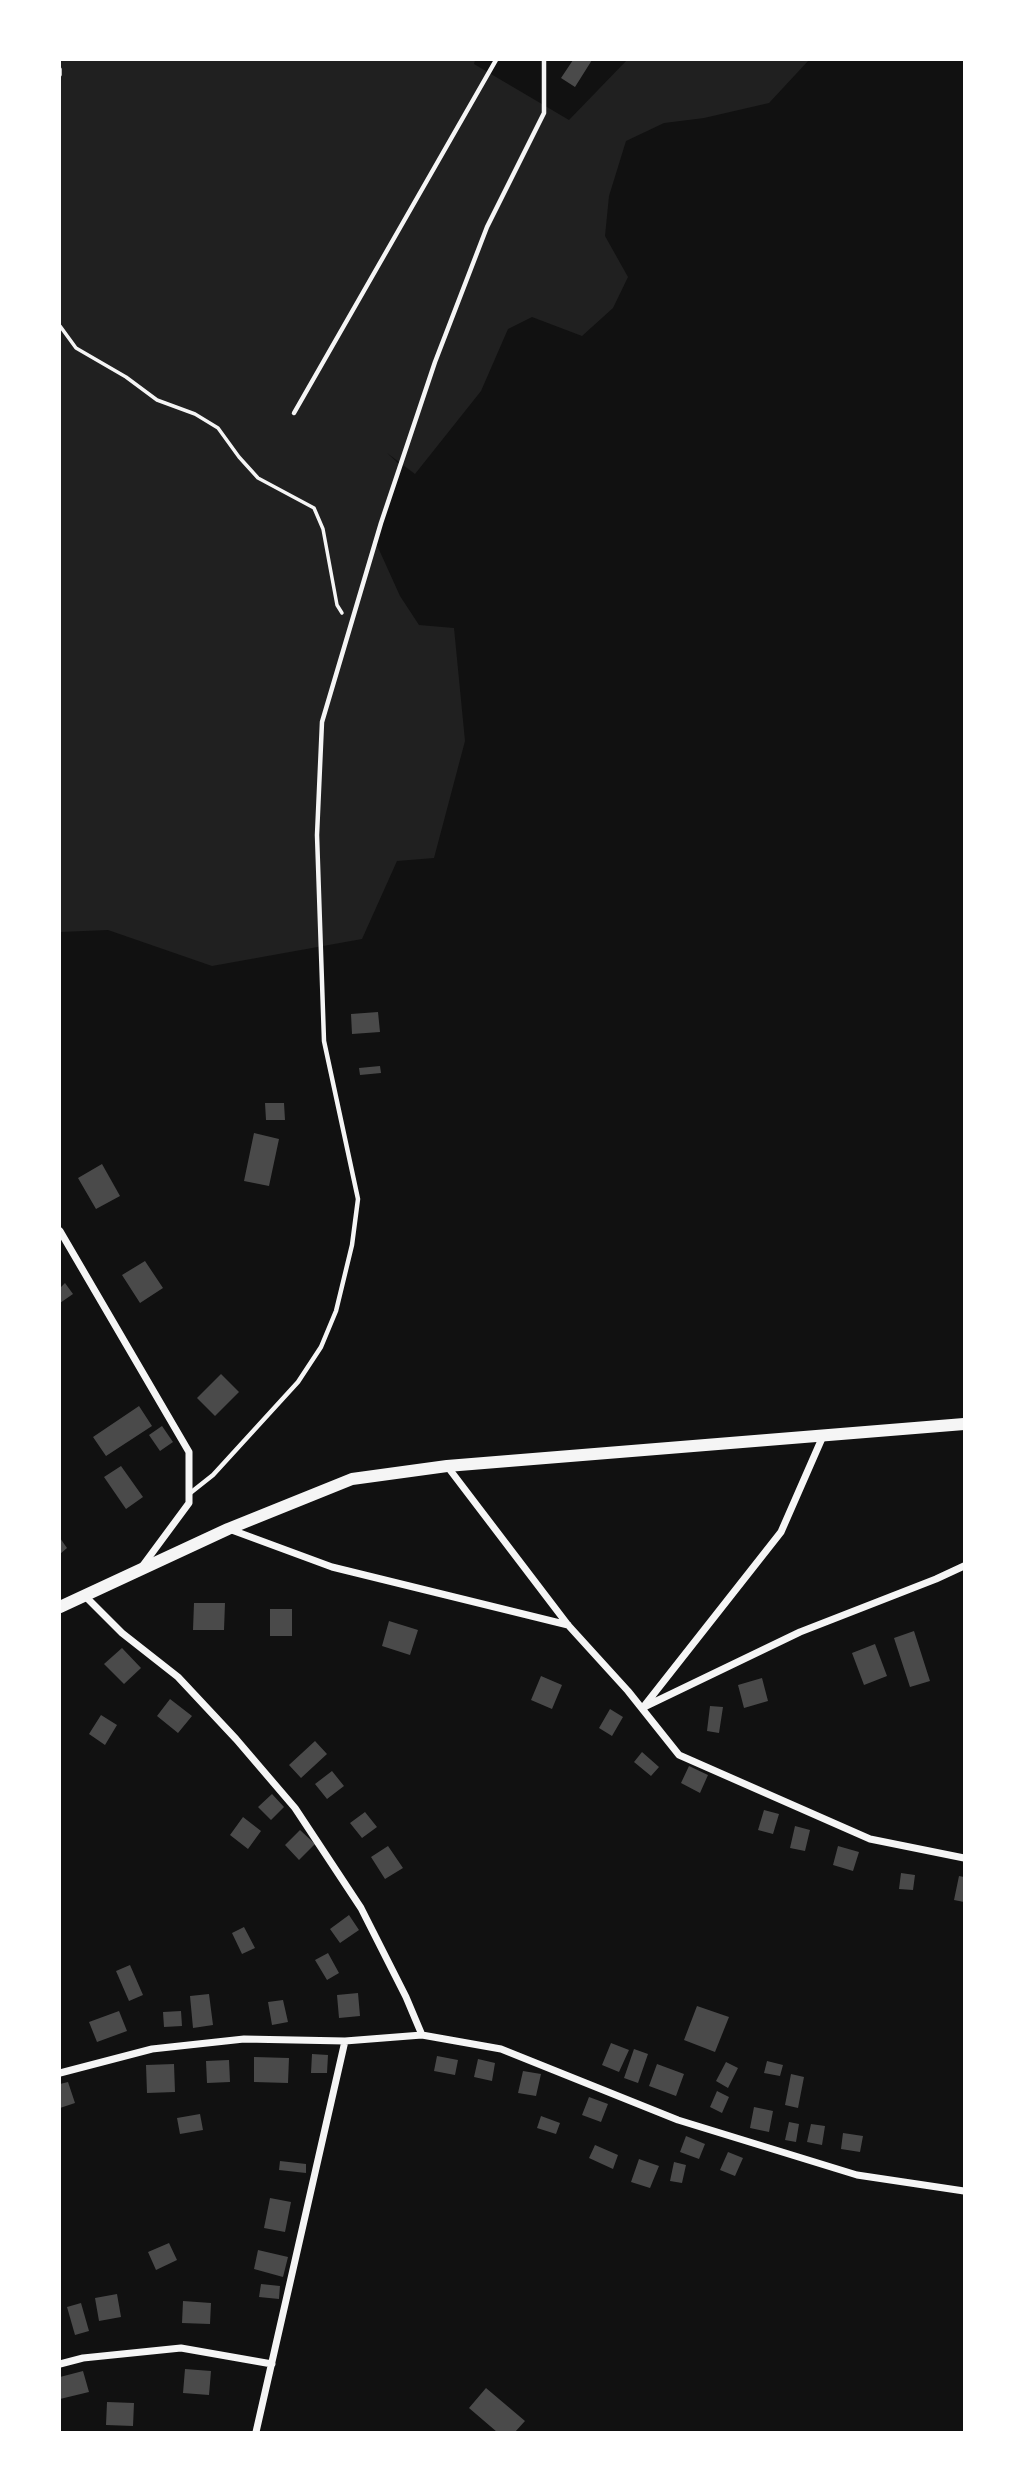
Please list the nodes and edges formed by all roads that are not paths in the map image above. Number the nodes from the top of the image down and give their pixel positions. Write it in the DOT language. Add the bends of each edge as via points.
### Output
graph roads {
  1 [pos="496,60"];
  2 [pos="544,60"];
  3 [pos="294,413"];
  4 [pos="60,1231"];
  5 [pos="964,1424"];
  6 [pos="823,1436"];
  7 [pos="447,1466"];
  8 [pos="189,1495"];
  9 [pos="228,1529"];
  10 [pos="964,1566"];
  11 [pos="141,1568"];
  12 [pos="84,1595"];
  13 [pos="60,1607"];
  14 [pos="568,1625"];
  15 [pos="642,1708"];
  16 [pos="964,1858"];
  17 [pos="422,2035"];
  18 [pos="345,2041"];
  19 [pos="60,2073"];
  20 [pos="964,2191"];
  21 [pos="60,2364"];
  22 [pos="272,2364"];
  23 [pos="256,2432"];
  1 -- 3 [label="lane"];
  2 -- 8 [label="lane" via="544,113 487,226 435,362 322,722 317,835 324,1041 358,1199 336,1311 298,1382"];
  4 -- 8 [label="street" via="189,1452"];
  5 -- 6 [label="main road"];
  6 -- 7 [label="main road"];
  6 -- 15 [label="street" via="781,1532"];
  7 -- 9 [label="main road" via="352,1479"];
  7 -- 14 [label="street"];
  8 -- 11 [label="street" via="184,1513"];
  9 -- 11 [label="main road"];
  9 -- 14 [label="street" via="332,1567"];
  10 -- 15 [label="street" via="800,1632"];
  11 -- 12 [label="main road"];
  12 -- 13 [label="main road"];
  12 -- 17 [label="street" via="122,1633 178,1676 295,1808 361,1908"];
  14 -- 15 [label="street"];
  15 -- 16 [label="street" via="679,1755 870,1839"];
  17 -- 18 [label="street"];
  17 -- 20 [label="street" via="501,2049 678,2120 857,2175"];
  18 -- 19 [label="street" via="218,2041 152,2049"];
  18 -- 22 [label="street"];
  21 -- 22 [label="street" via="181,2348"];
  22 -- 23 [label="street"];
}
